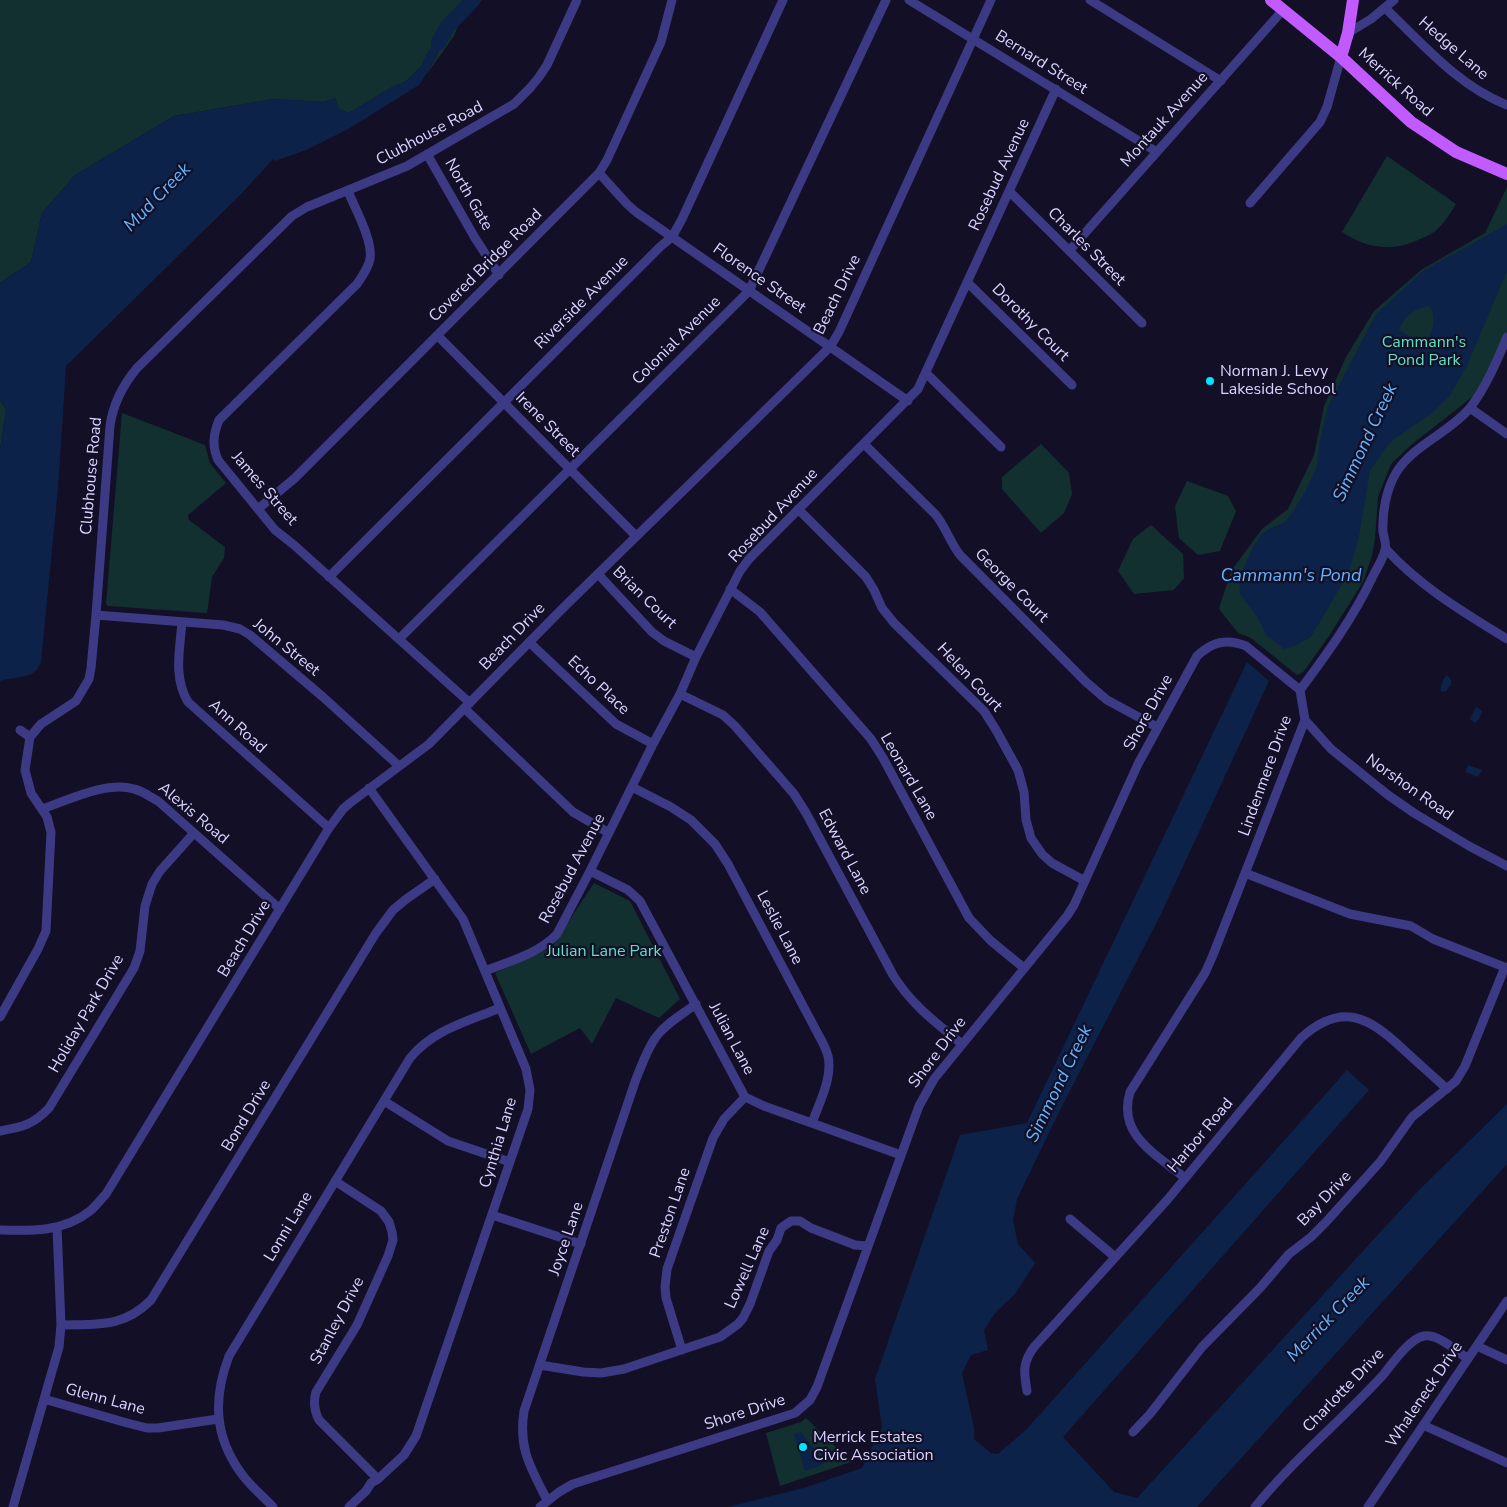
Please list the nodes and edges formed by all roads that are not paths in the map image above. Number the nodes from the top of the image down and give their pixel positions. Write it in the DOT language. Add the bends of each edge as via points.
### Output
graph roads {
  1 [pos="577,0"];
  2 [pos="672,0"];
  3 [pos="783,0"];
  4 [pos="886,0"];
  5 [pos="910,0"];
  6 [pos="991,0"];
  7 [pos="1090,0"];
  8 [pos="1271,0"];
  9 [pos="1352,0"];
  10 [pos="1394,0"];
  11 [pos="1385,8"];
  12 [pos="1283,10"];
  13 [pos="1348,33"];
  14 [pos="974,38"];
  15 [pos="1341,57"];
  16 [pos="1221,81"];
  17 [pos="1056,89"];
  18 [pos="1507,106"];
  19 [pos="1157,152"];
  20 [pos="427,154"];
  21 [pos="599,173"];
  22 [pos="1507,174"];
  23 [pos="348,191"];
  24 [pos="1009,192"];
  25 [pos="1250,203"];
  26 [pos="672,237"];
  27 [pos="1069,251"];
  28 [pos="498,275"];
  29 [pos="967,282"];
  30 [pos="749,291"];
  31 [pos="1142,323"];
  32 [pos="438,336"];
  33 [pos="1507,337"];
  34 [pos="830,347"];
  35 [pos="926,373"];
  36 [pos="1072,386"];
  37 [pos="908,401"];
  38 [pos="504,402"];
  39 [pos="1470,408"];
  40 [pos="1507,434"];
  41 [pos="864,444"];
  42 [pos="1001,447"];
  43 [pos="570,469"];
  44 [pos="258,509"];
  45 [pos="798,509"];
  46 [pos="636,536"];
  47 [pos="1386,549"];
  48 [pos="598,574"];
  49 [pos="329,576"];
  50 [pos="730,589"];
  51 [pos="96,615"];
  52 [pos="182,622"];
  53 [pos="398,639"];
  54 [pos="1507,639"];
  55 [pos="530,642"];
  56 [pos="696,657"];
  57 [pos="1300,690"];
  58 [pos="680,694"];
  59 [pos="467,706"];
  60 [pos="1305,720"];
  61 [pos="1157,728"];
  62 [pos="20,730"];
  63 [pos="30,737"];
  64 [pos="652,744"];
  65 [pos="399,766"];
  66 [pos="632,787"];
  67 [pos="369,788"];
  68 [pos="42,809"];
  69 [pos="329,828"];
  70 [pos="194,833"];
  71 [pos="609,833"];
  72 [pos="1507,866"];
  73 [pos="590,871"];
  74 [pos="1245,873"];
  75 [pos="435,878"];
  76 [pos="1085,880"];
  77 [pos="280,910"];
  78 [pos="1024,968"];
  79 [pos="1506,968"];
  80 [pos="485,971"];
  81 [pos="696,1004"];
  82 [pos="500,1008"];
  83 [pos="0,1017"];
  84 [pos="962,1044"];
  85 [pos="1447,1089"];
  86 [pos="745,1097"];
  87 [pos="384,1101"];
  88 [pos="812,1123"];
  89 [pos="0,1131"];
  90 [pos="901,1155"];
  91 [pos="510,1162"];
  92 [pos="1185,1178"];
  93 [pos="335,1181"];
  94 [pos="492,1214"];
  95 [pos="1070,1219"];
  96 [pos="57,1227"];
  97 [pos="0,1230"];
  98 [pos="581,1244"];
  99 [pos="868,1246"];
  100 [pos="1115,1257"];
  101 [pos="1507,1301"];
  102 [pos="61,1325"];
  103 [pos="1477,1346"];
  104 [pos="682,1350"];
  105 [pos="1468,1359"];
  106 [pos="1507,1360"];
  107 [pos="540,1365"];
  108 [pos="1027,1391"];
  109 [pos="44,1399"];
  110 [pos="218,1419"];
  111 [pos="1423,1425"];
  112 [pos="1133,1432"];
  113 [pos="1507,1464"];
  114 [pos="378,1479"];
  115 [pos="547,1500"];
  116 [pos="1372,1506"];
  117 [pos="13,1507"];
  118 [pos="273,1507"];
  119 [pos="348,1507"];
  120 [pos="540,1507"];
  121 [pos="1255,1507"];
  1 -- 20 [label="street, Clubhouse Road" via="547,64 530,88 494,117"];
  2 -- 21 [label="street, Covered Bridge Road" via="661,42"];
  3 -- 26 [label="street, Riverside Avenue"];
  4 -- 30 [label="street, Colonial Avenue"];
  5 -- 14 [label="street, Bernard Street"];
  6 -- 14 [label="street, Beach Drive"];
  7 -- 16 [label="street"];
  8 -- 12 [label="main road, Merrick Road"];
  9 -- 13 [label="main road"];
  10 -- 11 [label="street"];
  11 -- 13 [label="street"];
  11 -- 18 [label="street, Hedge Lane" via="1457,76 1475,90"];
  12 -- 15 [label="main road, Merrick Road"];
  12 -- 16 [label="street, Montauk Avenue"];
  13 -- 15 [label="main road"];
  14 -- 17 [label="street, Bernard Street"];
  14 -- 34 [label="street, Beach Drive"];
  15 -- 22 [label="main road, Merrick Road" via="1411,122 1437,141"];
  15 -- 25 [label="street" via="1320,122"];
  16 -- 19 [label="street, Montauk Avenue"];
  17 -- 19 [label="street, Bernard Street"];
  17 -- 24 [label="street, Rosebud Avenue"];
  19 -- 27 [label="street, Montauk Avenue"];
  20 -- 23 [label="street, Clubhouse Road"];
  20 -- 28 [label="street, North Gate"];
  21 -- 26 [label="street, Florence Street" via="626,204"];
  21 -- 28 [label="street, Covered Bridge Road"];
  23 -- 44 [label="street, James Street" via="369,244 370,259 366,271 357,284 219,420 214,432 213,445 218,460"];
  23 -- 51 [label="street, Clubhouse Road" via="307,207 286,220 137,368 120,390 110,426"];
  24 -- 27 [label="street, Charles Street"];
  24 -- 29 [label="street, Rosebud Avenue"];
  26 -- 30 [label="street, Florence Street"];
  26 -- 38 [label="street, Riverside Avenue"];
  27 -- 31 [label="street, Charles Street"];
  28 -- 32 [label="street, Covered Bridge Road"];
  29 -- 35 [label="street, Rosebud Avenue"];
  29 -- 36 [label="street, Dorothy Court"];
  30 -- 34 [label="street, Florence Street"];
  30 -- 43 [label="street, Colonial Avenue"];
  32 -- 38 [label="street, Irene Street"];
  32 -- 44 [label="street, Covered Bridge Road" via="295,478"];
  33 -- 39 [label="street" via="1492,372"];
  34 -- 37 [label="street, Florence Street"];
  34 -- 46 [label="street, Beach Drive"];
  35 -- 37 [label="street, Rosebud Avenue"];
  35 -- 42 [label="street"];
  37 -- 41 [label="street, Rosebud Avenue"];
  38 -- 43 [label="street, Irene Street"];
  38 -- 49 [label="street, Riverside Avenue"];
  39 -- 40 [label="street"];
  39 -- 47 [label="street" via="1411,456 1396,474 1384,510"];
  41 -- 45 [label="street, Rosebud Avenue"];
  41 -- 61 [label="street, George Court" via="936,515 960,555 1086,682 1106,700"];
  43 -- 46 [label="street, Irene Street"];
  43 -- 53 [label="street, Colonial Avenue"];
  44 -- 49 [label="street, James Street" via="278,533"];
  45 -- 50 [label="street, Rosebud Avenue" via="749,559"];
  45 -- 76 [label="street, Helen Court" via="866,577 894,623 984,711 1018,770 1031,838 1052,863"];
  46 -- 48 [label="street, Beach Drive"];
  47 -- 54 [label="street" via="1458,609"];
  47 -- 57 [label="street" via="1349,620"];
  48 -- 55 [label="street, Beach Drive"];
  48 -- 56 [label="street, Brian Court" via="652,632"];
  49 -- 53 [label="street, James Street"];
  50 -- 56 [label="street, Rosebud Avenue"];
  50 -- 78 [label="street, Leonard Lane" via="760,612 871,739 969,918"];
  51 -- 52 [label="street, John Street"];
  51 -- 63 [label="street, Clubhouse Road" via="91,668 83,690 76,700 41,724"];
  52 -- 65 [label="street, John Street" via="223,625 250,635"];
  52 -- 69 [label="street, Ann Road" via="178,676 188,702"];
  53 -- 59 [label="street, James Street"];
  55 -- 59 [label="street, Beach Drive"];
  55 -- 64 [label="street, Echo Place" via="616,724"];
  56 -- 58 [label="street, Rosebud Avenue"];
  57 -- 60 [label="street, Lindenmere Drive"];
  57 -- 61 [label="street, Shore Drive" via="1246,646 1228,641 1214,644 1197,656"];
  58 -- 64 [label="street, Rosebud Avenue"];
  58 -- 84 [label="street, Edward Lane" via="723,715 794,794 892,975 917,1007"];
  59 -- 65 [label="street, Beach Drive" via="429,744"];
  59 -- 71 [label="street, James Street" via="573,812"];
  60 -- 72 [label="street, Norshon Road" via="1331,749 1414,814"];
  60 -- 74 [label="street, Lindenmere Drive"];
  61 -- 76 [label="street, Shore Drive"];
  62 -- 63 [label="street"];
  63 -- 68 [label="street" via="25,770 31,793"];
  64 -- 66 [label="street, Rosebud Avenue"];
  65 -- 67 [label="street, Beach Drive"];
  66 -- 71 [label="street, Rosebud Avenue"];
  66 -- 88 [label="street, Leslie Lane" via="691,820 715,844 728,864 828,1055 827,1080"];
  67 -- 69 [label="street, Beach Drive" via="343,809"];
  67 -- 75 [label="street, Cynthia Lane"];
  68 -- 70 [label="street, Alexis Road" via="106,788 133,788 158,801"];
  68 -- 83 [label="street" via="52,840 46,931"];
  69 -- 77 [label="street, Beach Drive"];
  70 -- 77 [label="street, Alexis Road"];
  70 -- 89 [label="street, Holiday Park Drive" via="152,884 134,968 49,1108 29,1125"];
  71 -- 73 [label="street, Rosebud Avenue"];
  73 -- 80 [label="street, Rosebud Avenue" via="551,941"];
  73 -- 81 [label="street, Julian Lane" via="628,890 640,901"];
  74 -- 79 [label="street" via="1350,914 1411,926 1433,939"];
  74 -- 92 [label="street, Lindenmere Drive" via="1205,973 1135,1082 1127,1101 1127,1119 1135,1136"];
  75 -- 80 [label="street, Cynthia Lane" via="463,919"];
  75 -- 102 [label="street, Bond Drive" via="393,910 376,933 151,1300 140,1311 120,1321"];
  76 -- 78 [label="street, Shore Drive" via="1067,916"];
  77 -- 96 [label="street, Beach Drive" via="106,1194 90,1211"];
  78 -- 84 [label="street, Shore Drive"];
  79 -- 85 [label="street, Bay Drive" via="1465,1066"];
  80 -- 82 [label="street, Cynthia Lane"];
  81 -- 86 [label="street, Julian Lane"];
  81 -- 98 [label="street, Joyce Lane" via="663,1029 647,1052"];
  82 -- 87 [label="street, Lonni Lane" via="427,1040 410,1058"];
  82 -- 91 [label="street, Cynthia Lane" via="526,1069 530,1090 528,1110"];
  84 -- 90 [label="street, Shore Drive" via="925,1093"];
  85 -- 92 [label="street, Harbor Road" via="1372,1023 1352,1018 1325,1021 1301,1038"];
  85 -- 112 [label="street, Bay Drive" via="1412,1117 1380,1162 1202,1348"];
  86 -- 88 [label="street, Julian Lane"];
  86 -- 104 [label="street, Preston Lane" via="724,1119 712,1138 668,1269 664,1287"];
  87 -- 91 [label="street" via="448,1141"];
  87 -- 93 [label="street, Lonni Lane"];
  88 -- 90 [label="street, Julian Lane"];
  90 -- 99 [label="street, Shore Drive"];
  91 -- 94 [label="street, Cynthia Lane"];
  92 -- 100 [label="street, Harbor Road"];
  93 -- 110 [label="street, Lonni Lane" via="228,1356 218,1392"];
  93 -- 114 [label="street, Stanley Drive" via="382,1211 389,1222 393,1240 357,1325 316,1392 314,1407 319,1420"];
  94 -- 98 [label="street"];
  94 -- 114 [label="street, Cynthia Lane" via="416,1436 404,1455"];
  95 -- 100 [label="street"];
  96 -- 97 [label="street, Beach Drive"];
  96 -- 102 [label="street"];
  98 -- 107 [label="street, Joyce Lane"];
  99 -- 104 [label="street, Lowell Lane" via="855,1245 800,1221 791,1221 781,1228 769,1251 750,1304 738,1324 720,1337"];
  99 -- 115 [label="street, Shore Drive" via="817,1387 802,1408 795,1413 590,1477"];
  100 -- 108 [label="street, Harbor Road" via="1027,1356 1024,1368"];
  101 -- 103 [label="street, Whaleneck Drive"];
  102 -- 109 [label="street"];
  103 -- 105 [label="street, Whaleneck Drive"];
  103 -- 106 [label="street"];
  104 -- 107 [label="street, Lowell Lane" via="624,1369 601,1372"];
  105 -- 111 [label="street, Whaleneck Drive"];
  105 -- 121 [label="street, Charlotte Drive" via="1436,1338 1417,1338"];
  107 -- 115 [label="street, Joyce Lane" via="524,1411 522,1435 527,1459"];
  109 -- 110 [label="street, Glenn Lane" via="147,1428"];
  109 -- 117 [label="street"];
  110 -- 118 [label="street, Lonni Lane" via="227,1449 242,1475"];
  111 -- 113 [label="street"];
  111 -- 116 [label="street, Whaleneck Drive"];
  114 -- 119 [label="street, Cynthia Lane"];
  115 -- 120 [label="street, Shore Drive"];
}
